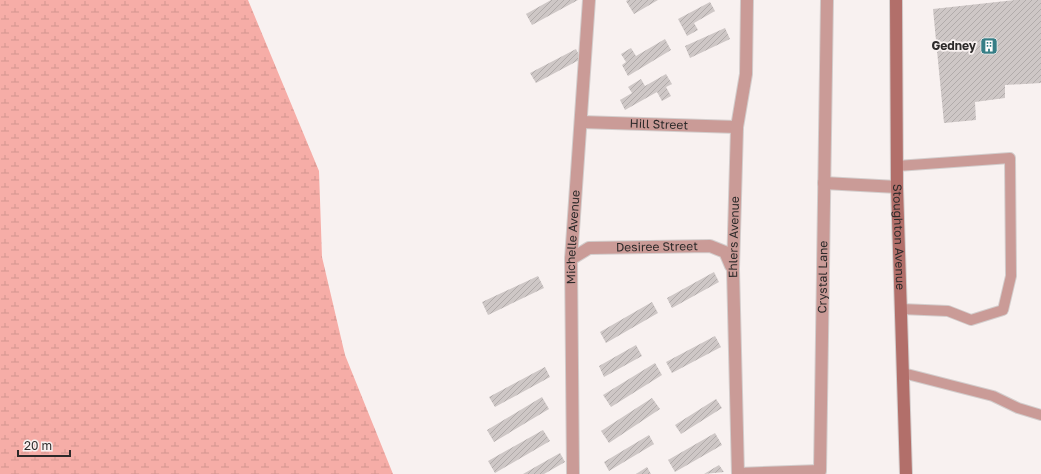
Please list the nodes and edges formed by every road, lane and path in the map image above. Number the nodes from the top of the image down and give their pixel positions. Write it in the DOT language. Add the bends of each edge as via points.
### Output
graph roads {
  1 [pos="589,0"];
  2 [pos="747,0"];
  3 [pos="827,0"];
  4 [pos="896,0"];
  5 [pos="581,122"];
  6 [pos="737,127"];
  7 [pos="897,166"];
  8 [pos="824,183"];
  9 [pos="897,187"];
  10 [pos="571,259"];
  11 [pos="732,269"];
  12 [pos="901,309"];
  13 [pos="903,373"];
  14 [pos="1041,415"];
  15 [pos="573,474"];
  16 [pos="738,474"];
  17 [pos="906,474"];
  1 -- 5 [label="street, Michelle Avenue"];
  2 -- 6 [label="street, Ehlers Avenue" via="746,74"];
  3 -- 8 [label="street, Crystal Lane"];
  4 -- 7 [label="street, Stoughton Avenue"];
  5 -- 6 [label="street, Hill Street"];
  5 -- 10 [label="street, Michelle Avenue"];
  6 -- 11 [label="street, Ehlers Avenue"];
  7 -- 9 [label="street, Stoughton Avenue"];
  7 -- 12 [label="lane" via="1010,158 1011,276 1003,310 971,320 948,311"];
  8 -- 9 [label="street"];
  8 -- 16 [label="street, Crystal Lane" via="820,471"];
  9 -- 12 [label="street, Stoughton Avenue"];
  10 -- 11 [label="street, Desiree Street" via="590,248 710,246 725,252"];
  10 -- 15 [label="street, Michelle Avenue"];
  11 -- 16 [label="street, Ehlers Avenue"];
  12 -- 13 [label="street, Stoughton Avenue"];
  13 -- 14 [label="lane" via="993,396"];
  13 -- 17 [label="street, Stoughton Avenue"];
}
